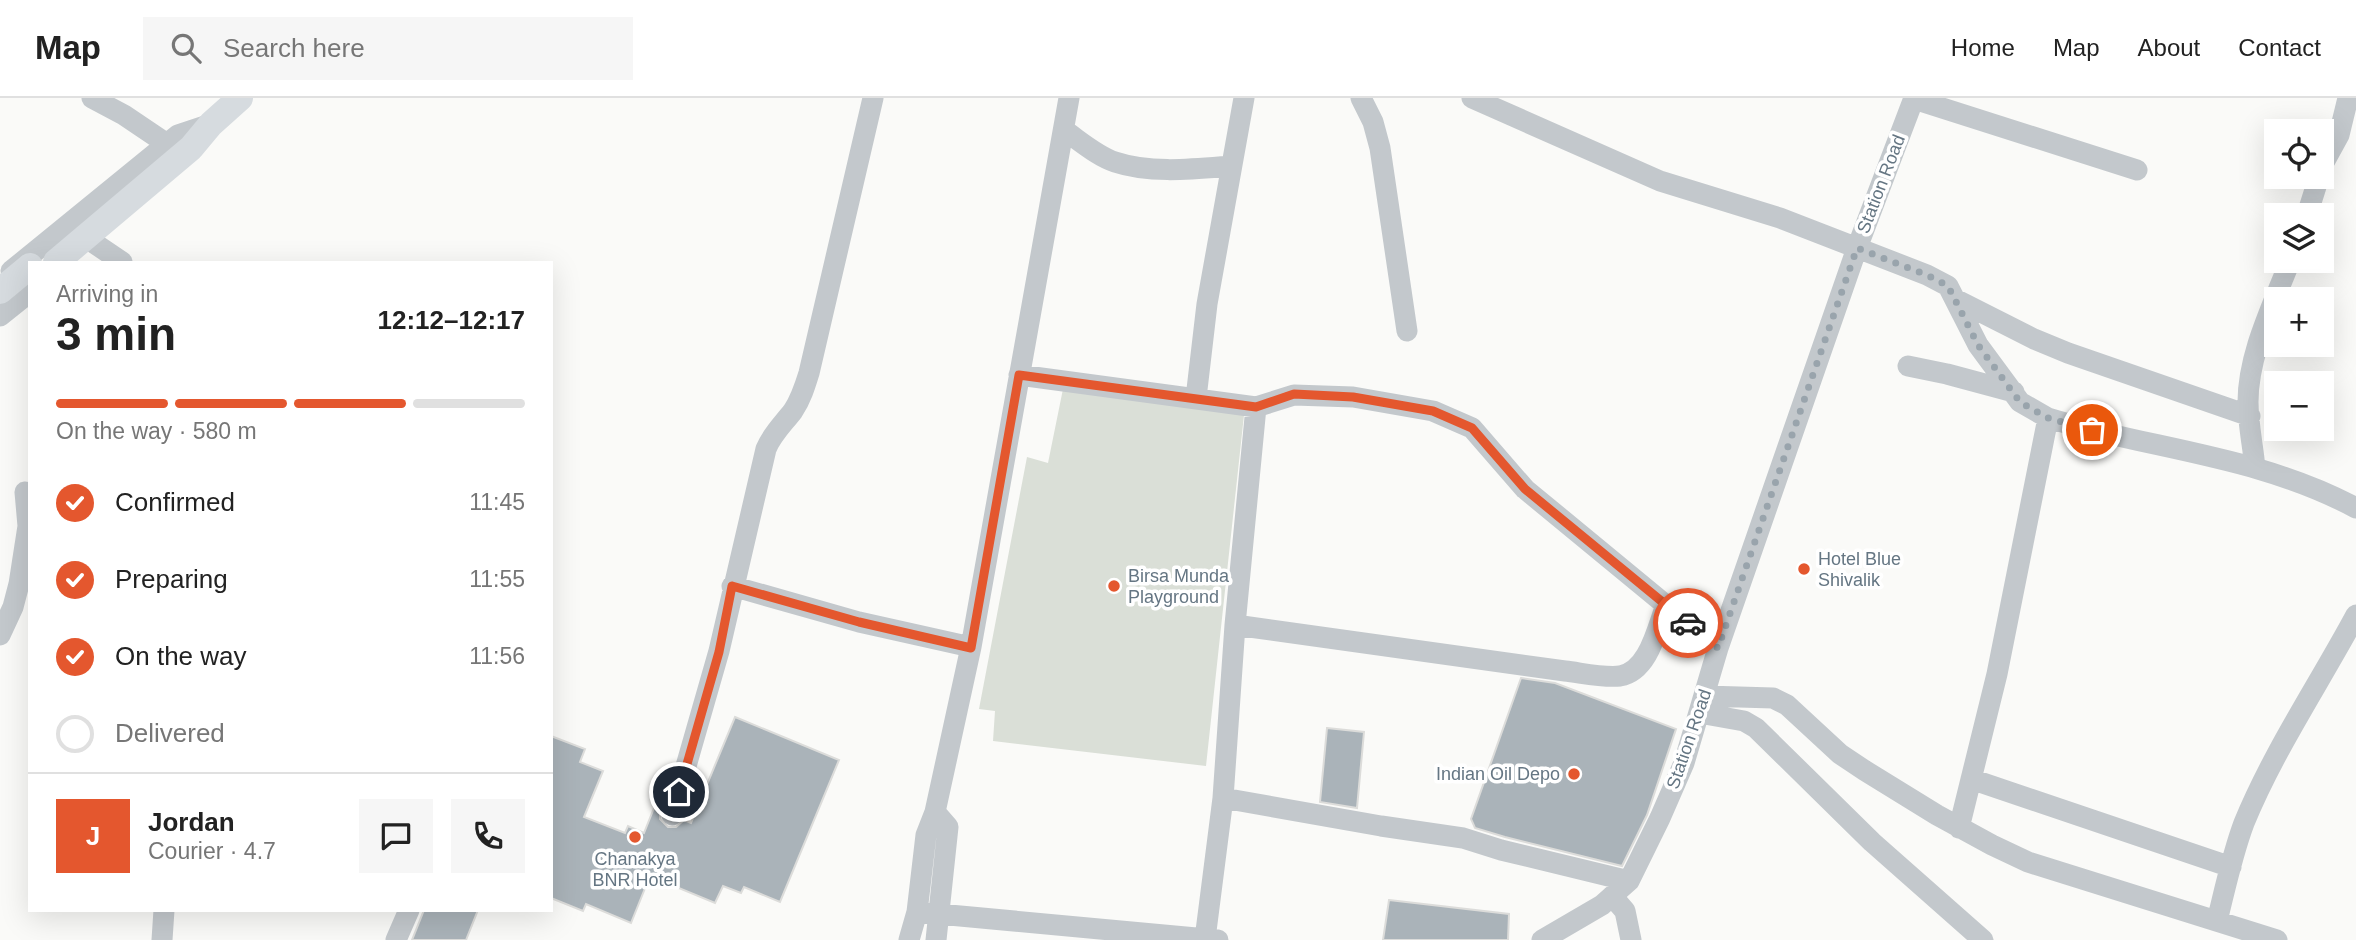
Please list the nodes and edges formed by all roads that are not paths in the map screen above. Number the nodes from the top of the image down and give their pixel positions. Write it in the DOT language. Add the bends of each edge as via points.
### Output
graph roads {
  1 [pos="92,98"];
  2 [pos="240,98"];
  3 [pos="873,98"];
  4 [pos="1069,98"];
  5 [pos="1244,98"];
  6 [pos="1362,98"];
  7 [pos="1472,98"];
  8 [pos="1914,98"];
  9 [pos="2348,98"];
  10 [pos="211,124"];
  11 [pos="1064,130"];
  12 [pos="167,144"];
  13 [pos="2334,144"];
  14 [pos="1231,166"];
  15 [pos="2137,170"];
  16 [pos="91,241"];
  17 [pos="1857,248"];
  18 [pos="35,261"];
  19 [pos="57,261"];
  20 [pos="66,261"];
  21 [pos="121,261"];
  22 [pos="28,268"];
  23 [pos="2286,273"];
  24 [pos="0,280"];
  25 [pos="28,286"];
  26 [pos="0,291"];
  27 [pos="28,294"];
  28 [pos="1957,300"];
  29 [pos="0,309"];
  30 [pos="0,316"];
  31 [pos="1407,331"];
  32 [pos="1908,366"];
  33 [pos="1019,375"];
  34 [pos="2014,392"];
  35 [pos="1196,398"];
  36 [pos="1256,407"];
  37 [pos="2250,416"];
  38 [pos="2048,418"];
  39 [pos="2255,468"];
  40 [pos="25,492"];
  41 [pos="2356,508"];
  42 [pos="28,538"];
  43 [pos="732,586"];
  44 [pos="1666,605"];
  45 [pos="2356,615"];
  46 [pos="1234,625"];
  47 [pos="0,635"];
  48 [pos="971,648"];
  49 [pos="1718,648"];
  50 [pos="1702,704"];
  51 [pos="1971,779"];
  52 [pos="1223,798"];
  53 [pos="934,812"];
  54 [pos="672,815"];
  55 [pos="1959,828"];
  56 [pos="2231,867"];
  57 [pos="1629,881"];
  58 [pos="1612,896"];
  59 [pos="164,912"];
  60 [pos="409,912"];
  61 [pos="917,912"];
  62 [pos="940,915"];
  63 [pos="2217,921"];
  64 [pos="1211,939"];
  65 [pos="162,940"];
  66 [pos="396,940"];
  67 [pos="909,940"];
  68 [pos="936,940"];
  69 [pos="1542,940"];
  70 [pos="1631,940"];
  71 [pos="1983,940"];
  72 [pos="2277,940"];
  1 -- 12 [label="street"];
  2 -- 10 [label="main road"];
  3 -- 43 [label="street" via="809,373 801,397 766,449"];
  4 -- 11 [label="street"];
  5 -- 14 [label="street"];
  6 -- 31 [label="street" via="1380,148"];
  7 -- 17 [label="street" via="1660,181 1780,218"];
  8 -- 15 [label="street"];
  8 -- 17 [label="street, Station Road"];
  9 -- 13 [label="street"];
  10 -- 12 [label="street" via="178,135"];
  10 -- 16 [label="street" via="195,153"];
  10 -- 18 [label="main road" via="184,138"];
  10 -- 19 [label="main road" via="191,148"];
  11 -- 14 [label="street" via="1115,162 1144,168"];
  11 -- 33 [label="street"];
  12 -- 24 [label="street"];
  14 -- 35 [label="street"];
  16 -- 20 [label="street"];
  16 -- 21 [label="street"];
  17 -- 28 [label="street" via="1927,275 1948,286"];
  17 -- 49 [label="street, Station Road"];
  22 -- 26 [label="main road"];
  23 -- 37 [label="street" via="2257,349 2249,390"];
  25 -- 29 [label="main road"];
  27 -- 30 [label="street"];
  28 -- 34 [label="street" via="1978,345"];
  28 -- 37 [label="street" via="2077,357"];
  32 -- 34 [label="street"];
  33 -- 35 [label="street"];
  33 -- 48 [label="street"];
  34 -- 38 [label="street" via="2020,402"];
  35 -- 36 [label="street"];
  36 -- 44 [label="street" via="1312,394 1353,397 1433,411 1472,428 1525,489"];
  36 -- 46 [label="street"];
  37 -- 39 [label="street"];
  38 -- 39 [label="street"];
  38 -- 51 [label="street"];
  39 -- 41 [label="street"];
  40 -- 42 [label="street"];
  42 -- 47 [label="street" via="13,607"];
  43 -- 48 [label="street"];
  43 -- 54 [label="street" via="719,652"];
  44 -- 46 [label="street" via="1644,661 1620,676"];
  44 -- 49 [label="street"];
  45 -- 56 [label="street" via="2267,773"];
  46 -- 52 [label="street"];
  48 -- 53 [label="street"];
  49 -- 50 [label="street, Station Road"];
  50 -- 55 [label="street" via="1773,698 1787,705 1840,754"];
  50 -- 57 [label="street, Station Road" via="1684,762"];
  50 -- 71 [label="street" via="1756,728 1872,842"];
  51 -- 55 [label="street"];
  51 -- 56 [label="street"];
  52 -- 57 [label="street" via="1464,838"];
  52 -- 64 [label="street"];
  53 -- 61 [label="street" via="926,835"];
  53 -- 62 [label="street" via="948,827"];
  55 -- 63 [label="street" via="2028,862"];
  56 -- 63 [label="street"];
  57 -- 58 [label="street, Station Road"];
  58 -- 69 [label="street, Station Road"];
  58 -- 70 [label="street" via="1625,911"];
  59 -- 65 [label="street"];
  60 -- 66 [label="street"];
  61 -- 62 [label="street"];
  61 -- 67 [label="street"];
  62 -- 64 [label="street"];
  62 -- 68 [label="street"];
  63 -- 72 [label="street"];
}
